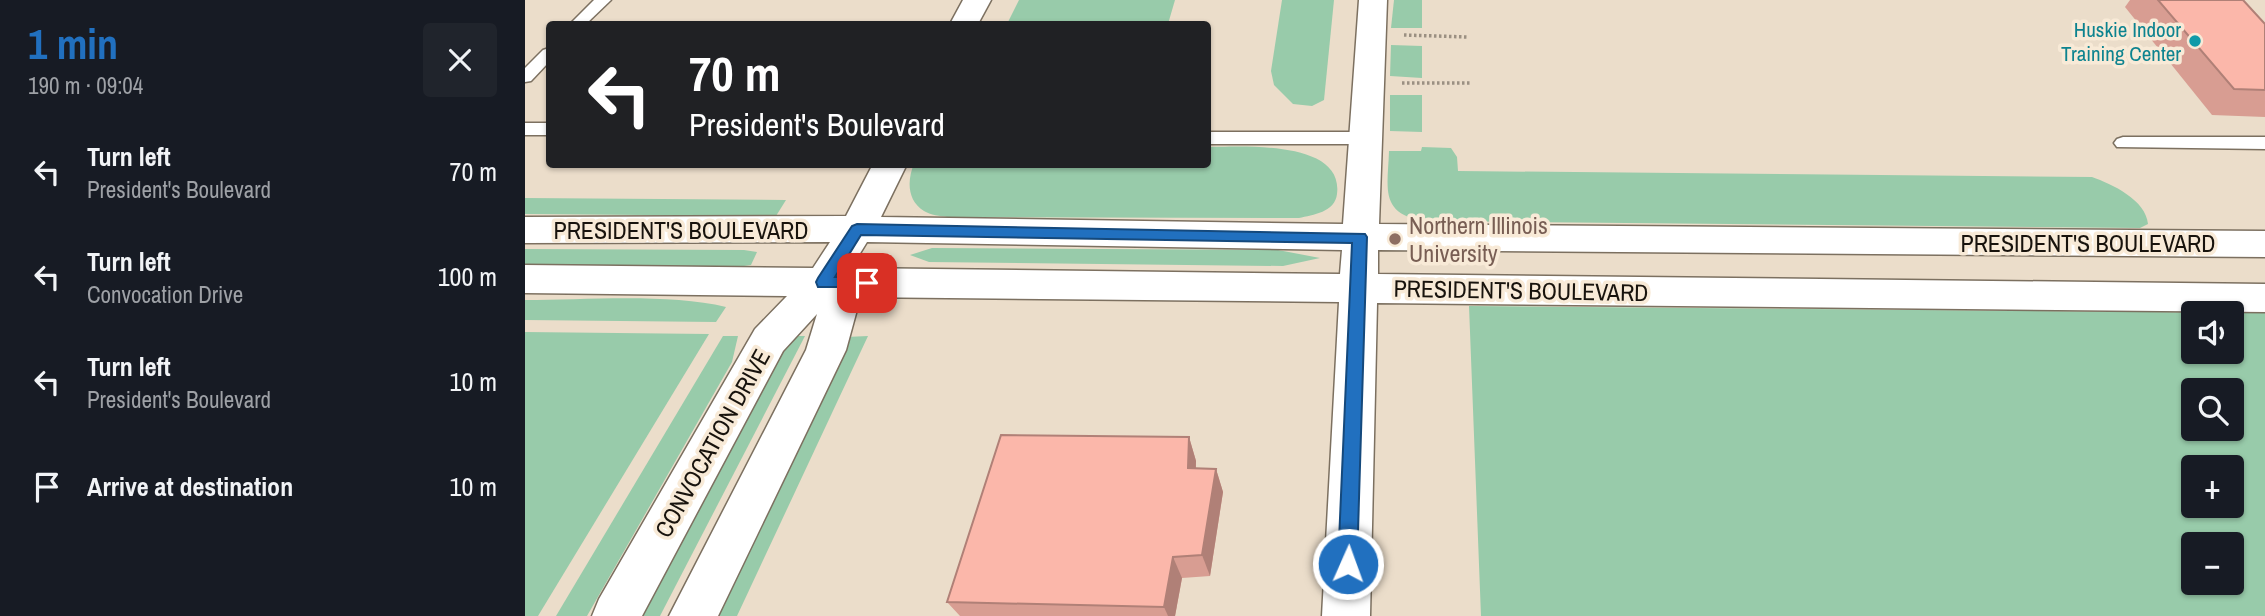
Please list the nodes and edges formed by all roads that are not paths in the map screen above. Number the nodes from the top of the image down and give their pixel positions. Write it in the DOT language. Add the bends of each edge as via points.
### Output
graph roads {
  1 [pos="603,0"];
  2 [pos="977,0"];
  3 [pos="1373,0"];
  4 [pos="581,21"];
  5 [pos="966,21"];
  6 [pos="546,56"];
  7 [pos="525,77"];
  8 [pos="525,129"];
  9 [pos="546,129"];
  10 [pos="1211,138"];
  11 [pos="1364,138"];
  12 [pos="2265,142"];
  13 [pos="2123,143"];
  14 [pos="888,168"];
  15 [pos="857,229"];
  16 [pos="525,230"];
  17 [pos="1360,237"];
  18 [pos="2265,244"];
  19 [pos="525,279"];
  20 [pos="824,282"];
  21 [pos="1358,289"];
  22 [pos="2265,298"];
  23 [pos="616,616"];
  24 [pos="693,616"];
  25 [pos="1346,616"];
  1 -- 4 [label="lane"];
  2 -- 5 [label="street"];
  3 -- 11 [label="street"];
  6 -- 7 [label="lane"];
  8 -- 9 [label="lane"];
  10 -- 11 [label="lane"];
  11 -- 17 [label="street"];
  12 -- 13 [label="lane"];
  14 -- 15 [label="street, CONVOCATION DRIVE"];
  15 -- 16 [label="street, PRESIDENT'S BOULEVARD"];
  15 -- 17 [label="street, PRESIDENT'S BOULEVARD"];
  15 -- 20 [label="street, CONVOCATION DRIVE"];
  17 -- 18 [label="street, PRESIDENT'S BOULEVARD"];
  17 -- 21 [label="street"];
  19 -- 20 [label="street, PRESIDENT'S BOULEVARD"];
  20 -- 21 [label="street, PRESIDENT'S BOULEVARD"];
  20 -- 23 [label="street, CONVOCATION DRIVE" via="769,340"];
  20 -- 24 [label="street" via="839,306 826,350"];
  21 -- 22 [label="street, PRESIDENT'S BOULEVARD"];
  21 -- 25 [label="street"];
}
